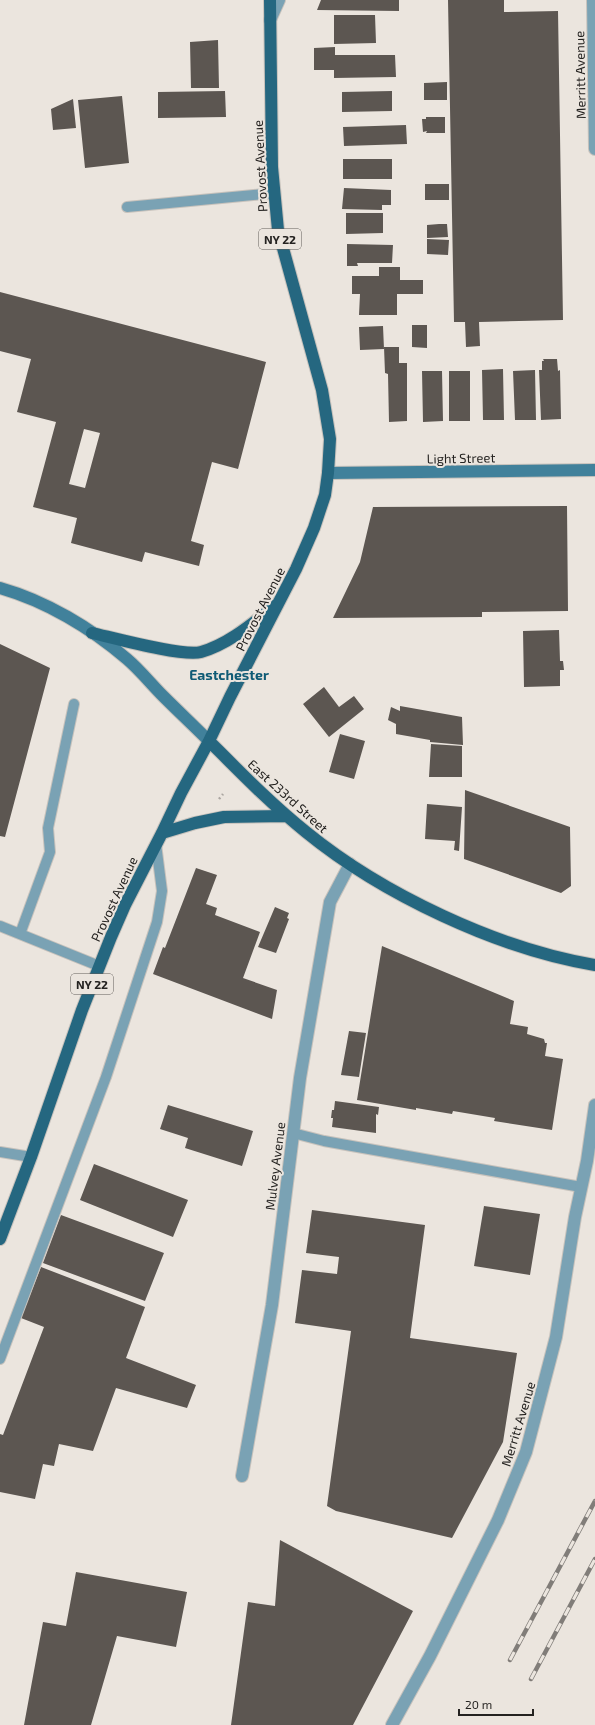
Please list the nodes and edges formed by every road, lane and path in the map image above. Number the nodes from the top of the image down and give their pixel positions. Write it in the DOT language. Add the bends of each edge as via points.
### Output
graph roads {
  1 [pos="270,0"];
  2 [pos="279,0"];
  3 [pos="593,0"];
  4 [pos="270,20"];
  5 [pos="595,149"];
  6 [pos="274,192"];
  7 [pos="127,207"];
  8 [pos="595,470"];
  9 [pos="328,473"];
  10 [pos="0,588"];
  11 [pos="279,604"];
  12 [pos="92,633"];
  13 [pos="74,704"];
  14 [pos="209,741"];
  15 [pos="287,816"];
  16 [pos="162,833"];
  17 [pos="156,844"];
  18 [pos="350,864"];
  19 [pos="0,926"];
  20 [pos="20,934"];
  21 [pos="595,965"];
  22 [pos="99,966"];
  23 [pos="595,1105"];
  24 [pos="293,1133"];
  25 [pos="0,1152"];
  26 [pos="31,1157"];
  27 [pos="581,1187"];
  28 [pos="0,1239"];
  29 [pos="0,1359"];
  30 [pos="242,1476"];
  31 [pos="392,1725"];
  1 -- 4 [label="main road, Provost Avenue / NY 22"];
  2 -- 4 [label="street"];
  3 -- 5 [label="street, Merritt Avenue"];
  4 -- 6 [label="main road, Provost Avenue / NY 22"];
  6 -- 7 [label="lane"];
  6 -- 9 [label="main road, Provost Avenue / NY 22" via="278,230 322,390 330,439"];
  8 -- 9 [label="street, Light Street"];
  9 -- 11 [label="main road, Provost Avenue / NY 22" via="325,495 314,528"];
  10 -- 12 [label="street, East 233rd Street" via="34,600"];
  11 -- 12 [label="main road" via="225,642 199,653 178,652"];
  11 -- 14 [label="main road, Provost Avenue / NY 22"];
  12 -- 14 [label="street, East 233rd Street" via="127,659"];
  13 -- 20 [label="lane" via="48,828 50,852"];
  14 -- 15 [label="main road, East 233rd Street"];
  14 -- 16 [label="main road, Provost Avenue / NY 22"];
  15 -- 16 [label="main road" via="224,817"];
  15 -- 18 [label="main road, East 233rd Street"];
  16 -- 17 [label="main road, Provost Avenue / NY 22"];
  17 -- 22 [label="main road, Provost Avenue / NY 22" via="125,905"];
  17 -- 29 [label="lane" via="162,891 157,922 106,1077"];
  18 -- 21 [label="main road, East 233rd Street" via="399,894 453,920 524,947"];
  18 -- 24 [label="street, Mulvey Avenue" via="330,902"];
  19 -- 20 [label="lane"];
  20 -- 22 [label="lane"];
  22 -- 26 [label="main road, Provost Avenue / NY 22"];
  23 -- 27 [label="street, Merritt Avenue"];
  24 -- 27 [label="lane" via="324,1141"];
  24 -- 30 [label="street, Mulvey Avenue" via="272,1305"];
  25 -- 26 [label="lane"];
  26 -- 28 [label="main road, Provost Avenue / NY 22"];
  27 -- 31 [label="street, Merritt Avenue" via="556,1337 526,1452 498,1520 430,1656"];
}
